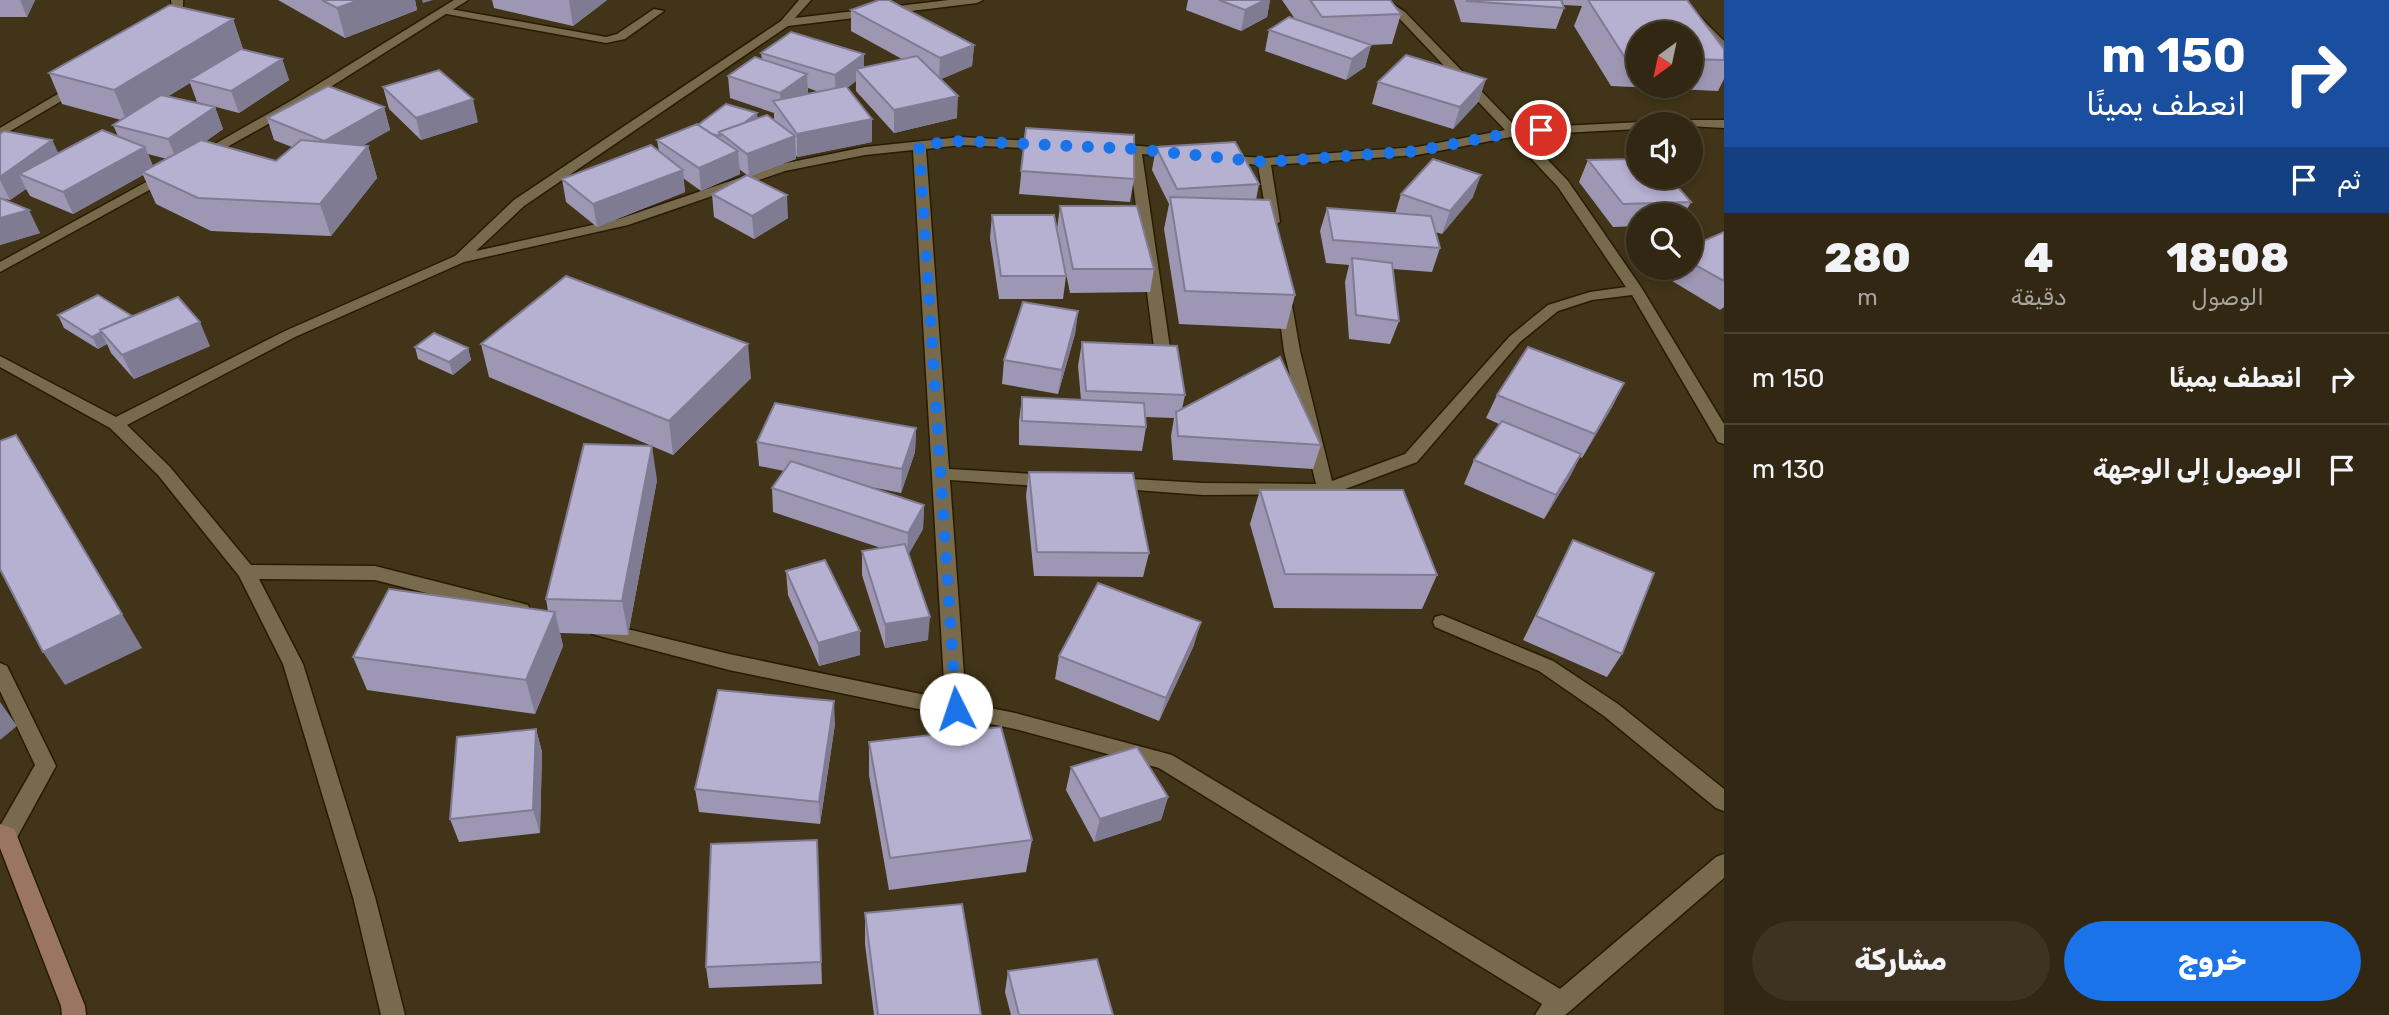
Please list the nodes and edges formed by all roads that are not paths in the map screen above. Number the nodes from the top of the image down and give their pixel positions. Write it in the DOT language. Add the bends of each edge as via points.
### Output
graph roads {
  1 [pos="177,0"];
  2 [pos="462,0"];
  3 [pos="805,0"];
  4 [pos="978,0"];
  5 [pos="1380,0"];
  6 [pos="1677,0"];
  7 [pos="445,11"];
  8 [pos="657,11"];
  9 [pos="785,23"];
  10 [pos="157,38"];
  11 [pos="1724,48"];
  12 [pos="90,79"];
  13 [pos="1703,124"];
  14 [pos="1724,124"];
  15 [pos="1626,126"];
  16 [pos="1515,132"];
  17 [pos="0,133"];
  18 [pos="919,145"];
  19 [pos="1055,145"];
  20 [pos="1095,147"];
  21 [pos="1135,149"];
  22 [pos="1264,162"];
  23 [pos="1276,243"];
  24 [pos="459,259"];
  25 [pos="0,268"];
  26 [pos="1282,284"];
  27 [pos="1636,290"];
  28 [pos="1163,355"];
  29 [pos="0,361"];
  30 [pos="116,424"];
  31 [pos="1724,438"];
  32 [pos="941,474"];
  33 [pos="1065,481"];
  34 [pos="1093,483"];
  35 [pos="1326,490"];
  36 [pos="246,572"];
  37 [pos="546,616"];
  38 [pos="1442,622"];
  39 [pos="585,626"];
  40 [pos="0,671"];
  41 [pos="956,709"];
  42 [pos="1724,802"];
  43 [pos="3,835"];
  44 [pos="1724,864"];
  45 [pos="1555,1009"];
  46 [pos="74,1015"];
  47 [pos="393,1015"];
  1 -- 10 [label="street" via="170,26"];
  2 -- 7 [label="street"];
  3 -- 9 [label="street"];
  4 -- 9 [label="street"];
  5 -- 16 [label="street" via="1401,14"];
  6 -- 11 [label="street"];
  7 -- 8 [label="street" via="606,40 621,37"];
  7 -- 25 [label="street" via="298,102"];
  9 -- 24 [label="street" via="519,203"];
  12 -- 17 [label="street"];
  13 -- 14 [label="street"];
  15 -- 16 [label="street"];
  16 -- 22 [label="street" via="1417,151"];
  16 -- 27 [label="street" via="1563,184"];
  18 -- 19 [label="street" via="961,141"];
  18 -- 24 [label="street" via="782,168 623,222"];
  18 -- 32 [label="street"];
  20 -- 21 [label="street"];
  21 -- 22 [label="street"];
  21 -- 28 [label="street"];
  22 -- 23 [label="street"];
  24 -- 30 [label="street" via="290,334"];
  26 -- 35 [label="street" via="1292,351"];
  27 -- 31 [label="street"];
  27 -- 35 [label="street" via="1590,296 1553,308 1515,339 1411,457"];
  29 -- 30 [label="street"];
  30 -- 36 [label="street" via="164,471"];
  32 -- 33 [label="street"];
  32 -- 41 [label="street"];
  34 -- 35 [label="street"];
  36 -- 37 [label="street" via="375,573"];
  36 -- 47 [label="street" via="293,664"];
  38 -- 42 [label="street" via="1546,666 1611,710"];
  39 -- 41 [label="street" via="729,662"];
  40 -- 43 [label="street" via="46,766"];
  41 -- 45 [label="street" via="1165,761"];
  43 -- 46 [label="street"];
  44 -- 45 [label="street"];
}
